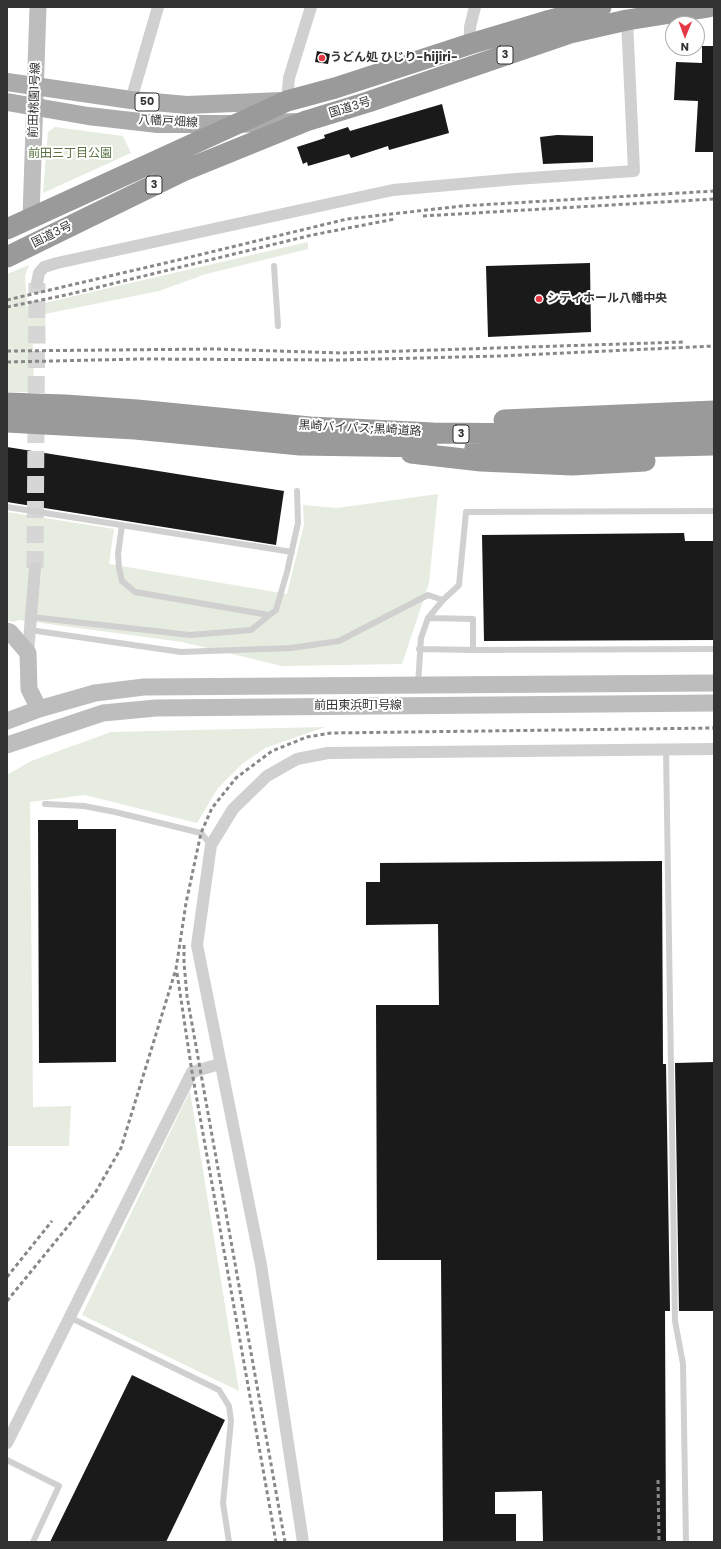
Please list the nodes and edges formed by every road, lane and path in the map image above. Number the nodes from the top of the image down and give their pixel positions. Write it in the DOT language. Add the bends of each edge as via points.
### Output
graph roads {
  1 [pos="38,7"];
  2 [pos="158,7"];
  3 [pos="311,7"];
  4 [pos="475,7"];
  5 [pos="601,7"];
  6 [pos="710,7"];
  7 [pos="627,20"];
  8 [pos="470,44"];
  9 [pos="7,82"];
  10 [pos="35,86"];
  11 [pos="131,100"];
  12 [pos="287,101"];
  13 [pos="7,102"];
  14 [pos="34,106"];
  15 [pos="306,121"];
  16 [pos="234,124"];
  17 [pos="31,217"];
  18 [pos="7,229"];
  19 [pos="7,257"];
  20 [pos="274,266"];
  21 [pos="37,283"];
  22 [pos="278,326"];
  23 [pos="7,403"];
  24 [pos="714,411"];
  25 [pos="7,422"];
  26 [pos="714,430"];
  27 [pos="305,436"];
  28 [pos="714,445"];
  29 [pos="714,458"];
  30 [pos="297,491"];
  31 [pos="7,507"];
  32 [pos="714,511"];
  33 [pos="122,525"];
  34 [pos="292,552"];
  35 [pos="35,568"];
  36 [pos="443,600"];
  37 [pos="269,615"];
  38 [pos="31,617"];
  39 [pos="428,618"];
  40 [pos="30,630"];
  41 [pos="7,631"];
  42 [pos="419,649"];
  43 [pos="714,649"];
  44 [pos="473,650"];
  45 [pos="28,653"];
  46 [pos="714,683"];
  47 [pos="418,685"];
  48 [pos="714,703"];
  49 [pos="39,709"];
  50 [pos="7,721"];
  51 [pos="7,745"];
  52 [pos="714,749"];
  53 [pos="666,750"];
  54 [pos="44,804"];
  55 [pos="211,845"];
  56 [pos="220,1064"];
  57 [pos="70,1318"];
  58 [pos="7,1443"];
  59 [pos="7,1460"];
  60 [pos="33,1542"];
  61 [pos="229,1542"];
  62 [pos="302,1542"];
  63 [pos="686,1542"];
  1 -- 10 [label="street, 前田桃園1号線"];
  2 -- 11 [label="street"];
  3 -- 12 [label="street" via="289,78"];
  4 -- 8 [label="street" via="470,27"];
  5 -- 8 [label="highway, 国道3号 / 3"];
  6 -- 7 [label="highway, 国道3号 / 3"];
  7 -- 15 [label="highway, 国道3号 / 3" via="570,33"];
  7 -- 21 [label="street" via="634,171 393,190 57,263 44,267 39,273"];
  8 -- 12 [label="highway, 国道3号 / 3"];
  9 -- 10 [label="main road, 八幡戸畑線 / 50"];
  10 -- 11 [label="main road, 八幡戸畑線 / 50"];
  10 -- 14 [label="street, 前田桃園1号線"];
  11 -- 12 [label="main road, 八幡戸畑線 / 50" via="187,105"];
  12 -- 16 [label="highway, 国道3号 / 3"];
  13 -- 14 [label="main road, 八幡戸畑線 / 50"];
  14 -- 16 [label="main road, 八幡戸畑線 / 50" via="88,116 158,124"];
  14 -- 17 [label="street, 前田桃園1号線"];
  15 -- 16 [label="main road, 八幡戸畑線 / 50"];
  15 -- 19 [label="highway, 国道3号 / 3" via="183,171"];
  16 -- 17 [label="highway, 国道3号 / 3"];
  17 -- 18 [label="highway, 国道3号 / 3"];
  20 -- 22 [label="lane"];
  23 -- 27 [label="highway, 黒崎バイパス;黒崎道路 / 3" via="137,410"];
  24 -- 27 [label="highway"];
  25 -- 27 [label="highway, 黒崎バイパス;黒崎道路 / 3"];
  26 -- 27 [label="highway, 黒崎バイパス;黒崎道路 / 3"];
  27 -- 28 [label="highway, 黒崎バイパス;黒崎道路 / 3" via="545,449"];
  27 -- 29 [label="highway" via="393,451 481,461 572,465"];
  30 -- 34 [label="lane" via="298,523"];
  31 -- 33 [label="lane"];
  32 -- 36 [label="lane" via="466,512 459,585"];
  33 -- 34 [label="lane"];
  33 -- 37 [label="lane" via="119,568 122,581 135,592"];
  34 -- 37 [label="lane" via="276,610"];
  35 -- 38 [label="street"];
  36 -- 39 [label="lane"];
  36 -- 40 [label="lane" via="428,595 339,641 291,648 181,652"];
  37 -- 38 [label="lane" via="251,630 190,634"];
  38 -- 40 [label="street"];
  39 -- 42 [label="lane"];
  39 -- 44 [label="lane" via="473,619"];
  40 -- 45 [label="street"];
  41 -- 45 [label="street"];
  42 -- 44 [label="lane"];
  42 -- 47 [label="lane"];
  43 -- 44 [label="lane"];
  45 -- 49 [label="street" via="28,689"];
  46 -- 47 [label="street, 前田東浜町1号線"];
  47 -- 49 [label="street, 前田東浜町1号線" via="144,687 95,693"];
  48 -- 51 [label="street, 前田東浜町1号線" via="156,708 103,713"];
  49 -- 50 [label="street, 前田東浜町1号線"];
  52 -- 53 [label="street"];
  53 -- 55 [label="street" via="328,753 297,759 267,776 233,809"];
  53 -- 63 [label="lane" via="675,1321 683,1364"];
  54 -- 55 [label="lane" via="84,806 115,812 200,833"];
  55 -- 56 [label="street" via="197,945"];
  56 -- 57 [label="street" via="192,1072"];
  56 -- 62 [label="street" via="261,1265"];
  57 -- 58 [label="street"];
  57 -- 61 [label="lane" via="219,1390 229,1406 231,1421 223,1503"];
  59 -- 60 [label="lane" via="59,1486"];
}
